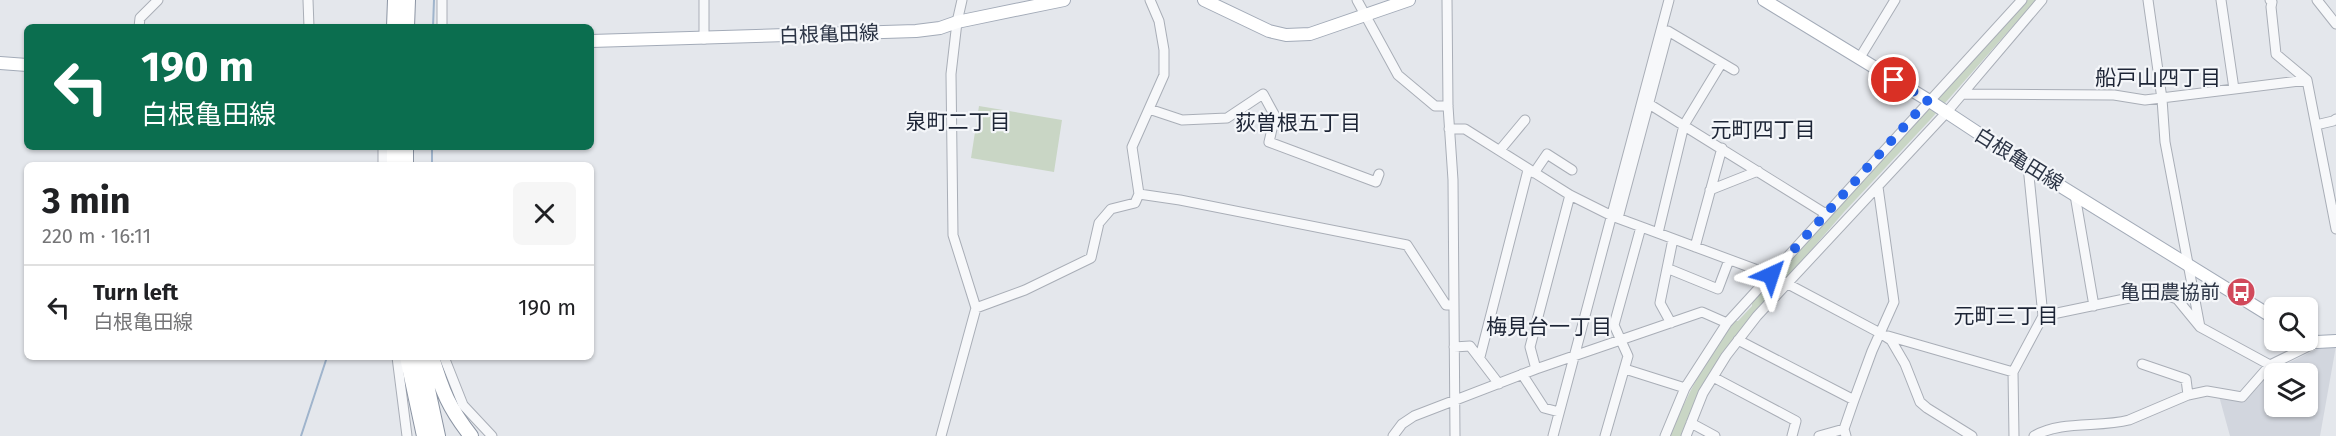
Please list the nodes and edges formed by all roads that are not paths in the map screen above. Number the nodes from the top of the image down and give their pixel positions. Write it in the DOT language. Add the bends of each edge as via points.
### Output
graph roads {
  1 [pos="158,0"];
  2 [pos="308,0"];
  3 [pos="395,0"];
  4 [pos="408,0"];
  5 [pos="442,0"];
  6 [pos="704,0"];
  7 [pos="962,0"];
  8 [pos="1064,0"];
  9 [pos="1150,0"];
  10 [pos="1204,0"];
  11 [pos="1357,0"];
  12 [pos="1409,0"];
  13 [pos="1447,0"];
  14 [pos="1669,0"];
  15 [pos="1764,0"];
  16 [pos="1895,0"];
  17 [pos="2022,0"];
  18 [pos="2042,0"];
  19 [pos="2148,0"];
  20 [pos="2222,0"];
  21 [pos="2270,0"];
  22 [pos="2317,0"];
  23 [pos="1781,4"];
  24 [pos="1365,14"];
  25 [pos="957,22"];
  26 [pos="139,24"];
  27 [pos="309,24"];
  28 [pos="394,24"];
  29 [pos="407,24"];
  30 [pos="442,24"];
  31 [pos="2336,24"];
  32 [pos="704,39"];
  33 [pos="594,40"];
  34 [pos="1859,59"];
  35 [pos="0,63"];
  36 [pos="1721,64"];
  37 [pos="24,65"];
  38 [pos="1734,70"];
  39 [pos="2307,80"];
  40 [pos="2234,89"];
  41 [pos="1962,94"];
  42 [pos="2162,99"];
  43 [pos="1928,100"];
  44 [pos="1649,104"];
  45 [pos="1448,106"];
  46 [pos="1149,109"];
  47 [pos="1946,113"];
  48 [pos="2336,118"];
  49 [pos="1525,120"];
  50 [pos="1683,125"];
  51 [pos="2316,125"];
  52 [pos="1449,129"];
  53 [pos="1722,148"];
  54 [pos="1500,150"];
  55 [pos="2028,166"];
  56 [pos="1572,170"];
  57 [pos="1531,171"];
  58 [pos="1758,171"];
  59 [pos="1379,174"];
  60 [pos="1878,187"];
  61 [pos="1710,190"];
  62 [pos="1138,194"];
  63 [pos="1570,195"];
  64 [pos="2075,195"];
  65 [pos="1826,214"];
  66 [pos="1615,217"];
  67 [pos="1641,227"];
  68 [pos="2336,229"];
  69 [pos="1658,233"];
  70 [pos="1673,239"];
  71 [pos="1695,247"];
  72 [pos="1729,260"];
  73 [pos="2187,263"];
  74 [pos="1669,269"];
  75 [pos="1771,275"];
  76 [pos="1786,283"];
  77 [pos="1454,306"];
  78 [pos="2094,306"];
  79 [pos="976,308"];
  80 [pos="2264,312"];
  81 [pos="2043,316"];
  82 [pos="1671,322"];
  83 [pos="1727,323"];
  84 [pos="2200,327"];
  85 [pos="1880,333"];
  86 [pos="1622,340"];
  87 [pos="1738,340"];
  88 [pos="2318,340"];
  89 [pos="2336,341"];
  90 [pos="1454,347"];
  91 [pos="2293,351"];
  92 [pos="1573,356"];
  93 [pos="1480,357"];
  94 [pos="397,360"];
  95 [pos="408,360"];
  96 [pos="422,360"];
  97 [pos="433,360"];
  98 [pos="445,360"];
  99 [pos="2266,363"];
  100 [pos="2273,363"];
  101 [pos="2142,364"];
  102 [pos="1536,369"];
  103 [pos="1625,369"];
  104 [pos="2013,372"];
  105 [pos="2264,372"];
  106 [pos="1522,374"];
  107 [pos="1713,377"];
  108 [pos="1499,384"];
  109 [pos="1685,388"];
  110 [pos="2188,395"];
  111 [pos="1854,400"];
  112 [pos="1453,402"];
  113 [pos="1559,412"];
  114 [pos="1690,423"];
  115 [pos="1845,433"];
  116 [pos="407,436"];
  117 [pos="424,436"];
  118 [pos="438,436"];
  119 [pos="471,436"];
  120 [pos="492,436"];
  121 [pos="941,436"];
  122 [pos="1393,436"];
  123 [pos="1455,436"];
  124 [pos="1553,436"];
  125 [pos="1605,436"];
  126 [pos="1665,436"];
  127 [pos="1686,436"];
  128 [pos="1715,436"];
  129 [pos="1792,436"];
  130 [pos="1819,436"];
  131 [pos="1972,436"];
  132 [pos="2014,436"];
  133 [pos="2034,436"];
  1 -- 26 [label="street" via="140,18"];
  2 -- 27 [label="street"];
  3 -- 28 [label="highway"];
  4 -- 29 [label="highway"];
  5 -- 30 [label="street"];
  6 -- 32 [label="street"];
  7 -- 25 [label="street"];
  8 -- 25 [label="main road, 白根亀田線"];
  9 -- 46 [label="street" via="1160,21 1164,75"];
  10 -- 24 [label="main road" via="1286,35 1310,34"];
  11 -- 24 [label="street"];
  12 -- 24 [label="main road"];
  13 -- 45 [label="street"];
  14 -- 66 [label="street"];
  15 -- 23 [label="main road, 白根亀田線"];
  16 -- 34 [label="street"];
  17 -- 43 [label="street"];
  18 -- 41 [label="street"];
  19 -- 42 [label="street"];
  20 -- 40 [label="street"];
  21 -- 39 [label="street" via="2276,54"];
  22 -- 31 [label="street"];
  23 -- 34 [label="main road, 白根亀田線"];
  24 -- 45 [label="street" via="1398,75 1428,102"];
  25 -- 32 [label="main road, 白根亀田線" via="916,31"];
  25 -- 79 [label="street" via="951,74 953,235"];
  32 -- 33 [label="main road, 白根亀田線"];
  34 -- 43 [label="main road, 白根亀田線"];
  35 -- 37 [label="main road"];
  36 -- 38 [label="street"];
  36 -- 44 [label="street" via="1668,31"];
  36 -- 50 [label="street"];
  39 -- 40 [label="street"];
  39 -- 51 [label="street"];
  40 -- 42 [label="street"];
  41 -- 42 [label="street"];
  41 -- 47 [label="street"];
  42 -- 73 [label="street" via="2165,142"];
  43 -- 47 [label="main road, 白根亀田線"];
  43 -- 65 [label="street"];
  44 -- 50 [label="street"];
  44 -- 66 [label="street"];
  45 -- 52 [label="street"];
  46 -- 59 [label="street" via="1182,120 1227,118 1263,94 1275,116 1269,142 1376,182"];
  46 -- 62 [label="street" via="1132,147"];
  47 -- 55 [label="main road, 白根亀田線"];
  47 -- 60 [label="street"];
  48 -- 51 [label="street"];
  49 -- 54 [label="street"];
  50 -- 53 [label="street"];
  50 -- 69 [label="street"];
  51 -- 68 [label="street"];
  52 -- 54 [label="street" via="1465,129"];
  52 -- 77 [label="street"];
  53 -- 58 [label="street"];
  53 -- 61 [label="street"];
  54 -- 57 [label="street"];
  55 -- 64 [label="main road, 白根亀田線"];
  55 -- 81 [label="street"];
  56 -- 57 [label="street" via="1547,154"];
  57 -- 63 [label="street"];
  57 -- 93 [label="street"];
  58 -- 61 [label="street"];
  58 -- 65 [label="street"];
  60 -- 76 [label="street"];
  60 -- 85 [label="street" via="1894,302"];
  61 -- 71 [label="street"];
  62 -- 77 [label="street" via="1407,244 1446,305"];
  62 -- 79 [label="street" via="1135,203 1111,209 1099,223 1090,258 1025,290"];
  63 -- 66 [label="street"];
  63 -- 102 [label="street" via="1530,347"];
  64 -- 73 [label="main road, 白根亀田線"];
  64 -- 78 [label="street"];
  65 -- 75 [label="street"];
  66 -- 67 [label="street"];
  66 -- 92 [label="street"];
  67 -- 69 [label="street"];
  67 -- 86 [label="street" via="1614,325"];
  69 -- 70 [label="street"];
  70 -- 71 [label="street"];
  70 -- 74 [label="street"];
  71 -- 72 [label="street"];
  72 -- 74 [label="street" via="1718,289"];
  72 -- 75 [label="street"];
  73 -- 80 [label="main road, 白根亀田線"];
  73 -- 84 [label="street"];
  74 -- 82 [label="street" via="1660,303"];
  75 -- 76 [label="street"];
  75 -- 83 [label="street"];
  76 -- 85 [label="street"];
  76 -- 87 [label="street"];
  77 -- 90 [label="street"];
  78 -- 81 [label="street"];
  78 -- 84 [label="street" via="2158,292 2177,299"];
  79 -- 121 [label="street"];
  81 -- 104 [label="street"];
  82 -- 83 [label="street" via="1702,312"];
  82 -- 86 [label="street"];
  83 -- 109 [label="street"];
  84 -- 99 [label="street"];
  85 -- 104 [label="street"];
  85 -- 111 [label="street"];
  85 -- 131 [label="street" via="1891,340 1905,364 1920,402"];
  86 -- 92 [label="street"];
  86 -- 103 [label="street" via="1628,356"];
  87 -- 107 [label="street"];
  87 -- 111 [label="street"];
  88 -- 89 [label="main road"];
  90 -- 93 [label="street" via="1470,345"];
  90 -- 112 [label="street"];
  91 -- 100 [label="street"];
  92 -- 102 [label="street"];
  92 -- 113 [label="street"];
  93 -- 108 [label="street"];
  94 -- 116 [label="street"];
  95 -- 117 [label="highway"];
  96 -- 118 [label="highway"];
  97 -- 119 [label="highway" via="442,392"];
  98 -- 120 [label="street" via="463,405"];
  101 -- 110 [label="street" via="2186,379"];
  102 -- 106 [label="street"];
  103 -- 109 [label="street"];
  103 -- 125 [label="street"];
  104 -- 132 [label="street"];
  105 -- 110 [label="street" via="2242,397 2206,391"];
  106 -- 108 [label="street"];
  106 -- 113 [label="street" via="1544,408"];
  107 -- 114 [label="street"];
  107 -- 129 [label="street" via="1796,421"];
  108 -- 112 [label="street"];
  109 -- 126 [label="street"];
  110 -- 133 [label="street" via="2129,420 2086,424"];
  111 -- 115 [label="street"];
  112 -- 122 [label="street" via="1414,416"];
  112 -- 123 [label="street"];
  113 -- 124 [label="street"];
  114 -- 127 [label="street"];
  114 -- 128 [label="street"];
  115 -- 130 [label="street"];
}
